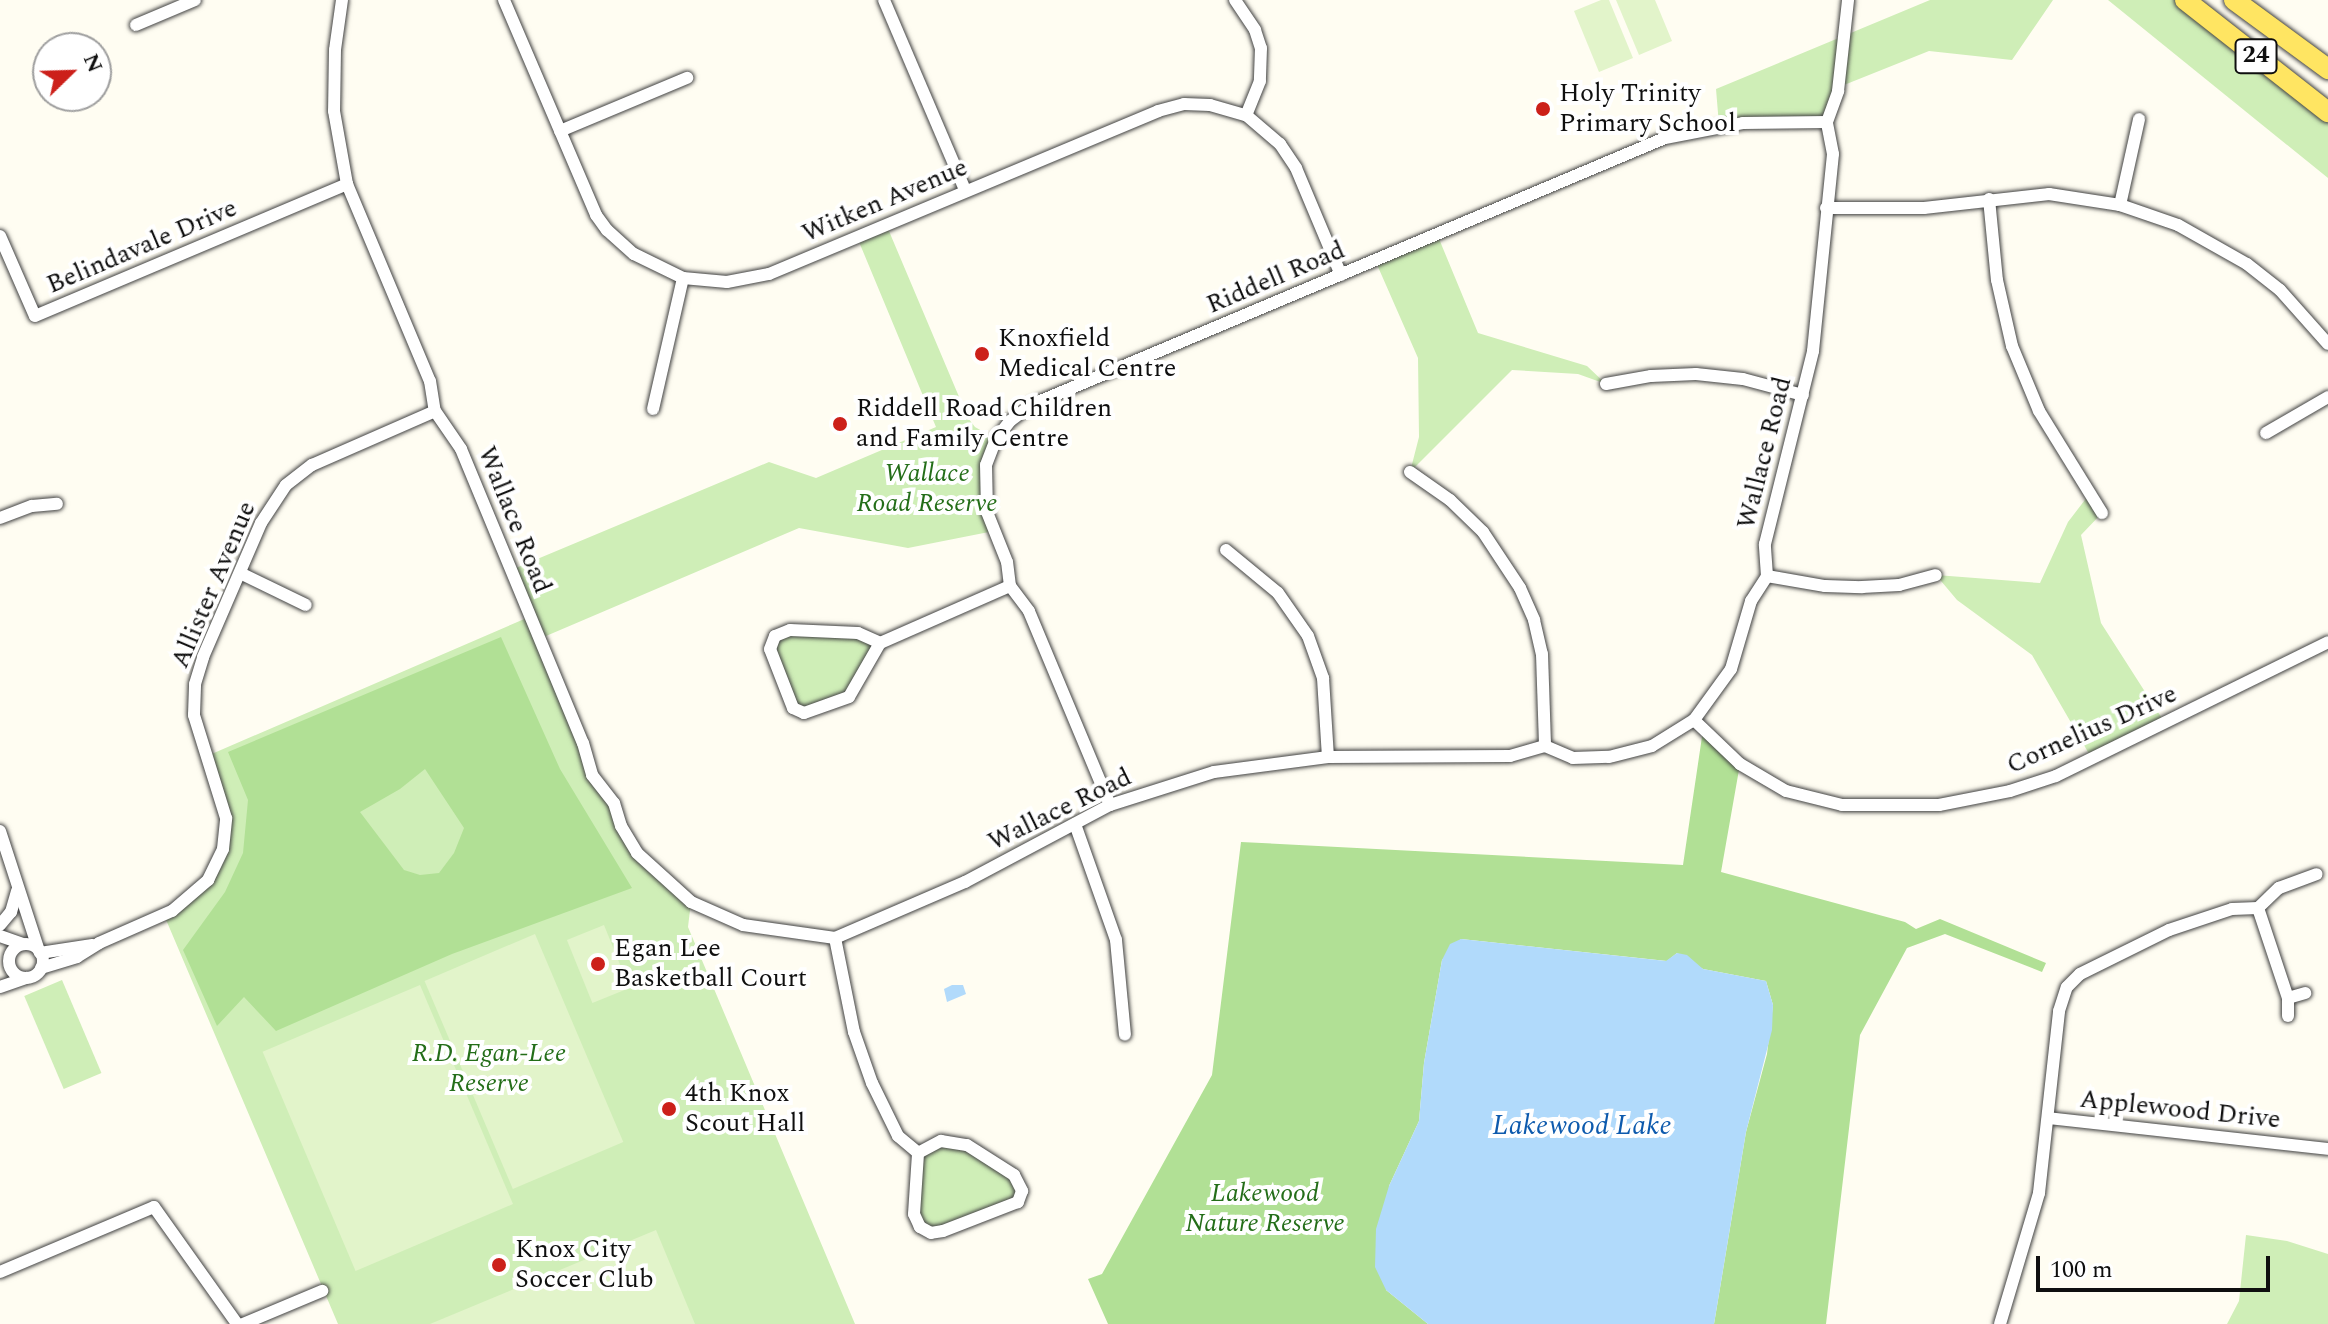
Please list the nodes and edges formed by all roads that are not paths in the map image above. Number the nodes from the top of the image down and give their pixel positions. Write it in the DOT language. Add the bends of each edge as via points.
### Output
graph roads {
  1 [pos="195,0"];
  2 [pos="342,0"];
  3 [pos="504,0"];
  4 [pos="884,0"];
  5 [pos="1235,0"];
  6 [pos="1848,0"];
  7 [pos="2185,0"];
  8 [pos="2234,0"];
  9 [pos="136,25"];
  10 [pos="2328,69"];
  11 [pos="687,78"];
  12 [pos="2328,112"];
  13 [pos="1246,115"];
  14 [pos="2139,119"];
  15 [pos="1827,122"];
  16 [pos="560,131"];
  17 [pos="347,184"];
  18 [pos="965,190"];
  19 [pos="1989,199"];
  20 [pos="2120,205"];
  21 [pos="1826,208"];
  22 [pos="0,236"];
  23 [pos="1341,275"];
  24 [pos="683,278"];
  25 [pos="2328,344"];
  26 [pos="1606,384"];
  27 [pos="1803,395"];
  28 [pos="2328,397"];
  29 [pos="653,409"];
  30 [pos="435,411"];
  31 [pos="2266,433"];
  32 [pos="1410,472"];
  33 [pos="57,504"];
  34 [pos="2102,513"];
  35 [pos="0,518"];
  36 [pos="1226,550"];
  37 [pos="240,573"];
  38 [pos="1936,575"];
  39 [pos="1767,576"];
  40 [pos="1010,586"];
  41 [pos="306,605"];
  42 [pos="2328,642"];
  43 [pos="880,643"];
  44 [pos="1694,720"];
  45 [pos="1545,746"];
  46 [pos="1328,757"];
  47 [pos="1110,805"];
  48 [pos="1075,824"];
  49 [pos="0,831"];
  50 [pos="2317,874"];
  51 [pos="17,888"];
  52 [pos="2258,908"];
  53 [pos="0,925"];
  54 [pos="0,936"];
  55 [pos="835,938"];
  56 [pos="99,943"];
  57 [pos="0,944"];
  58 [pos="23,944"];
  59 [pos="40,952"];
  60 [pos="6,964"];
  61 [pos="41,968"];
  62 [pos="26,978"];
  63 [pos="0,987"];
  64 [pos="2305,993"];
  65 [pos="2288,998"];
  66 [pos="2288,1016"];
  67 [pos="1125,1035"];
  68 [pos="2048,1118"];
  69 [pos="2328,1149"];
  70 [pos="918,1153"];
  71 [pos="0,1272"];
  72 [pos="322,1291"];
  73 [pos="240,1324"];
  74 [pos="2000,1324"];
  1 -- 9 [label="street"];
  2 -- 17 [label="street, Wallace Road" via="334,111"];
  3 -- 16 [label="street, Witken Avenue"];
  4 -- 18 [label="street"];
  5 -- 13 [label="street" via="1261,48 1260,81"];
  6 -- 15 [label="street, Wallace Road" via="1838,91"];
  7 -- 12 [label="main road, 24"];
  8 -- 10 [label="main road, 24"];
  11 -- 16 [label="street"];
  13 -- 18 [label="street, Witken Avenue" via="1199,104 1171,107"];
  13 -- 23 [label="street, Witken Avenue" via="1288,155"];
  14 -- 20 [label="street"];
  15 -- 21 [label="street, Wallace Road" via="1833,154"];
  15 -- 23 [label="street, Riddell Road" via="1743,123 1679,134"];
  16 -- 24 [label="street, Witken Avenue" via="607,230 634,254"];
  17 -- 22 [label="street, Belindavale Drive" via="35,316"];
  17 -- 30 [label="street, Wallace Road" via="430,381"];
  18 -- 24 [label="street, Witken Avenue" via="769,274 727,282"];
  19 -- 20 [label="street" via="2062,194"];
  19 -- 21 [label="street" via="1924,208"];
  19 -- 34 [label="street" via="1997,280 2012,346 2039,411"];
  20 -- 25 [label="street" via="2178,225 2247,264 2280,290"];
  21 -- 27 [label="street, Wallace Road" via="1813,351"];
  23 -- 40 [label="street, Riddell Road" via="1031,405 1010,421 989,456 984,486"];
  24 -- 29 [label="street"];
  26 -- 27 [label="street" via="1696,374 1743,379"];
  27 -- 39 [label="street, Wallace Road" via="1765,544"];
  28 -- 31 [label="street"];
  30 -- 37 [label="street, Allister Avenue" via="299,474 269,508"];
  30 -- 55 [label="street, Wallace Road" via="461,449 592,775 614,803 637,853 674,890 723,918"];
  32 -- 45 [label="street" via="1483,532 1520,588 1542,654"];
  33 -- 35 [label="street" via="32,506"];
  36 -- 46 [label="street" via="1278,593 1308,636 1323,678"];
  37 -- 41 [label="street"];
  37 -- 56 [label="street, Allister Avenue" via="203,657 193,699 199,736 223,799 220,860 182,904"];
  38 -- 39 [label="street" via="1862,587"];
  39 -- 44 [label="street, Wallace Road" via="1751,601 1731,669"];
  40 -- 43 [label="street"];
  40 -- 47 [label="street, Riddell Road" via="1029,611"];
  42 -- 44 [label="street, Cornelius Drive" via="2056,776 1939,805 1842,805 1786,791 1732,758"];
  43 -- 43 [label="street" via="849,697 804,713 788,699 770,649 775,636 790,630 858,633"];
  44 -- 45 [label="street, Wallace Road" via="1671,737 1629,754 1573,758"];
  45 -- 46 [label="street, Wallace Road" via="1510,756"];
  46 -- 47 [label="street, Wallace Road" via="1214,772"];
  47 -- 48 [label="street, Wallace Road"];
  48 -- 55 [label="street, Wallace Road" via="965,882"];
  48 -- 67 [label="street" via="1116,940"];
  49 -- 51 [label="street"];
  50 -- 52 [label="street" via="2279,888"];
  51 -- 53 [label="street" via="11,912"];
  51 -- 59 [label="street"];
  52 -- 65 [label="street"];
  52 -- 68 [label="street" via="2228,910 2175,927 2070,982 2059,1011"];
  54 -- 58 [label="street"];
  55 -- 70 [label="street" via="848,1007 872,1083 898,1136"];
  56 -- 59 [label="street, Allister Avenue"];
  56 -- 61 [label="street, Allister Avenue" via="77,957"];
  57 -- 60 [label="street"];
  58 -- 59 [label="street"];
  58 -- 60 [label="street"];
  59 -- 61 [label="street"];
  60 -- 62 [label="street"];
  61 -- 62 [label="street"];
  62 -- 63 [label="street"];
  64 -- 65 [label="street"];
  65 -- 66 [label="street"];
  68 -- 69 [label="street, Applewood Drive"];
  68 -- 74 [label="street, Applewood Drive" via="2032,1222"];
  70 -- 70 [label="street" via="943,1141 959,1142 1014,1175 1021,1197 1006,1209 943,1231 925,1230 914,1214"];
  71 -- 73 [label="street" via="154,1207"];
  72 -- 73 [label="street"];
}
